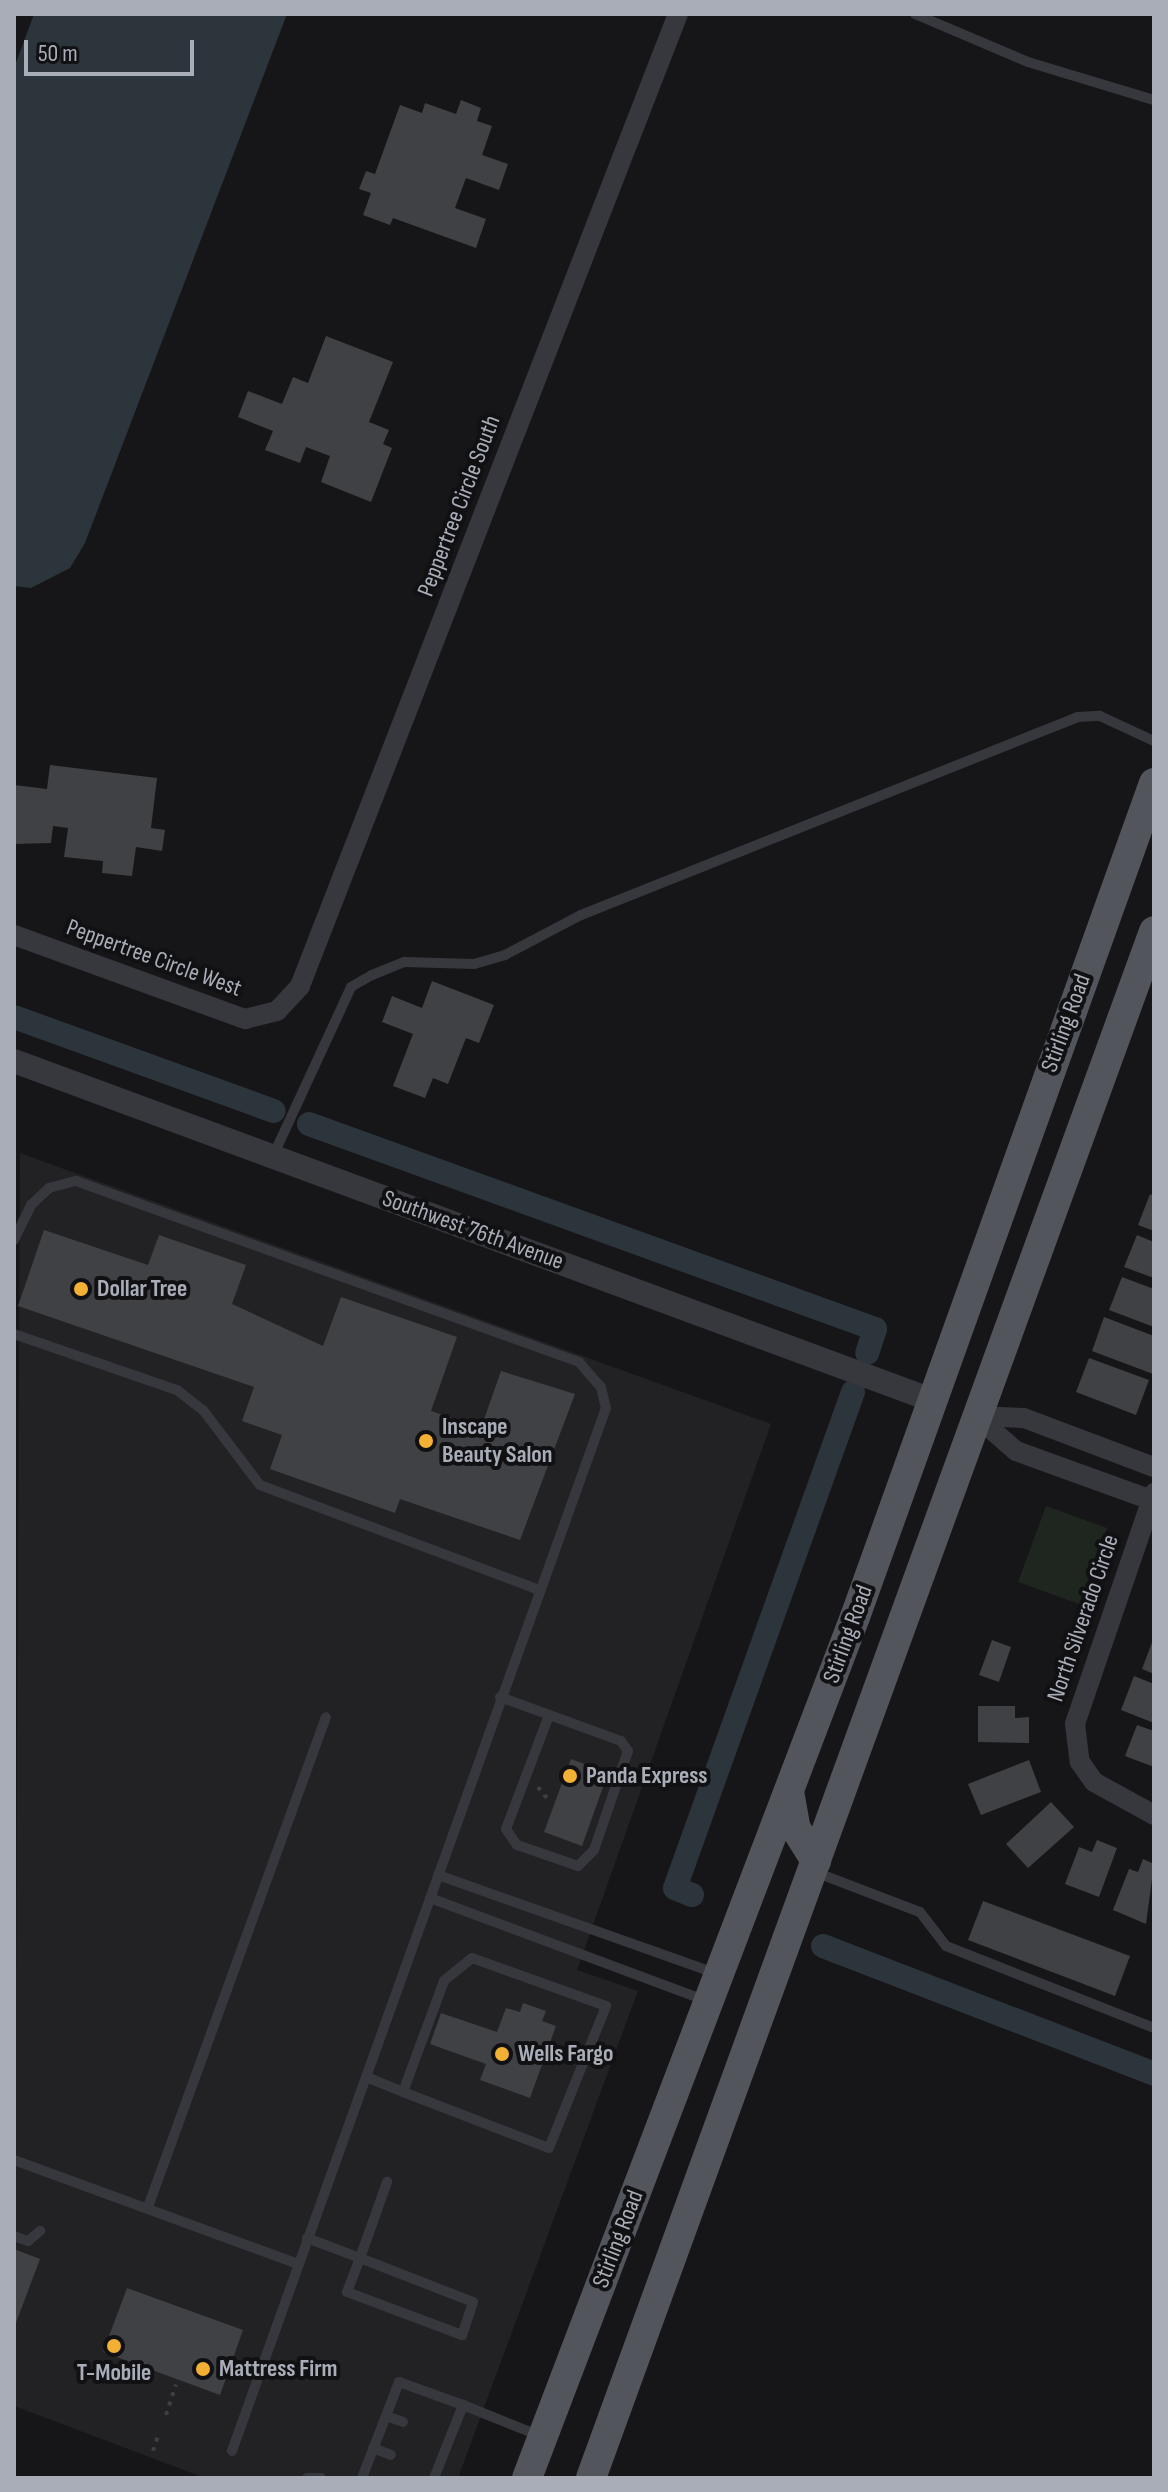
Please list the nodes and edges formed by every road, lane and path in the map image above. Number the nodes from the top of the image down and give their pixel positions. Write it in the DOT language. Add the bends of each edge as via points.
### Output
graph roads {
  1 [pos="678,14"];
  2 [pos="915,14"];
  3 [pos="1154,100"];
  4 [pos="1154,741"];
  5 [pos="1154,783"];
  6 [pos="1154,931"];
  7 [pos="14,935"];
  8 [pos="277,1011"];
  9 [pos="14,1061"];
  10 [pos="273,1156"];
  11 [pos="14,1240"];
  12 [pos="14,1334"];
  13 [pos="953,1340"];
  14 [pos="932,1400"];
  15 [pos="976,1416"];
  16 [pos="1154,1467"];
  17 [pos="1153,1497"];
  18 [pos="540,1590"];
  19 [pos="500,1697"];
  20 [pos="549,1715"];
  21 [pos="326,1717"];
  22 [pos="789,1791"];
  23 [pos="1154,1815"];
  24 [pos="814,1866"];
  25 [pos="438,1875"];
  26 [pos="430,1898"];
  27 [pos="714,1988"];
  28 [pos="1154,2028"];
  29 [pos="366,2077"];
  30 [pos="403,2092"];
  31 [pos="14,2160"];
  32 [pos="387,2182"];
  33 [pos="148,2207"];
  34 [pos="40,2231"];
  35 [pos="14,2236"];
  36 [pos="307,2238"];
  37 [pos="360,2258"];
  38 [pos="298,2264"];
  39 [pos="176,2385"];
  40 [pos="463,2405"];
  41 [pos="166,2415"];
  42 [pos="386,2416"];
  43 [pos="403,2422"];
  44 [pos="159,2433"];
  45 [pos="436,2434"];
  46 [pos="542,2437"];
  47 [pos="449,2439"];
  48 [pos="373,2448"];
  49 [pos="153,2451"];
  50 [pos="232,2451"];
  51 [pos="391,2455"];
  52 [pos="423,2467"];
  53 [pos="435,2475"];
  54 [pos="307,2478"];
  55 [pos="321,2478"];
  56 [pos="362,2478"];
  57 [pos="527,2478"];
  58 [pos="591,2478"];
  1 -- 8 [label="street, Peppertree Circle South" via="300,986"];
  2 -- 3 [label="lane" via="1028,62"];
  4 -- 10 [label="lane" via="1100,716 1078,717 581,915 505,955 474,964 405,962 372,975 351,987"];
  5 -- 13 [label="main road, Stirling Road"];
  6 -- 15 [label="main road, Stirling Road"];
  7 -- 8 [label="street, Peppertree Circle West" via="245,1019"];
  9 -- 10 [label="street, Southwest 76th Avenue"];
  10 -- 14 [label="street, Southwest 76th Avenue"];
  11 -- 18 [label="lane" via="31,1205 49,1188 76,1181 579,1362 601,1387 606,1408"];
  12 -- 18 [label="lane" via="177,1390 203,1410 260,1485"];
  13 -- 14 [label="main road, Stirling Road"];
  13 -- 15 [label="main road" via="960,1387"];
  14 -- 22 [label="main road, Stirling Road"];
  15 -- 16 [label="street" via="1024,1418"];
  15 -- 17 [label="street" via="1016,1451"];
  15 -- 24 [label="main road, Stirling Road"];
  17 -- 23 [label="street, North Silverado Circle" via="1077,1710 1080,1762 1104,1792"];
  18 -- 19 [label="lane"];
  19 -- 20 [label="lane"];
  19 -- 25 [label="lane"];
  20 -- 20 [label="lane" via="621,1741 628,1763 588,1861 567,1864 517,1845 506,1829"];
  21 -- 33 [label="lane"];
  22 -- 24 [label="main road" via="796,1829"];
  22 -- 27 [label="main road, Stirling Road"];
  24 -- 28 [label="lane" via="920,1912 946,1946"];
  24 -- 58 [label="main road, Stirling Road"];
  25 -- 26 [label="lane"];
  25 -- 27 [label="lane"];
  26 -- 27 [label="lane"];
  26 -- 29 [label="lane"];
  27 -- 46 [label="main road, Stirling Road"];
  29 -- 30 [label="lane"];
  29 -- 36 [label="lane"];
  30 -- 30 [label="lane" via="444,1981 472,1958 606,2006 549,2148"];
  31 -- 33 [label="lane"];
  32 -- 37 [label="lane"];
  33 -- 38 [label="lane"];
  34 -- 35 [label="lane" via="28,2241"];
  36 -- 37 [label="lane"];
  36 -- 38 [label="lane"];
  37 -- 37 [label="lane" via="473,2302 462,2335 347,2292"];
  38 -- 50 [label="lane"];
  39 -- 41 [label="path"];
  40 -- 42 [label="lane" via="399,2382"];
  40 -- 46 [label="lane"];
  40 -- 47 [label="lane"];
  42 -- 43 [label="lane"];
  42 -- 48 [label="lane"];
  44 -- 49 [label="path"];
  45 -- 47 [label="lane"];
  46 -- 57 [label="main road, Stirling Road"];
  47 -- 53 [label="lane"];
  48 -- 51 [label="lane"];
  48 -- 56 [label="lane"];
  52 -- 53 [label="lane"];
  54 -- 55 [label="lane"];
}
